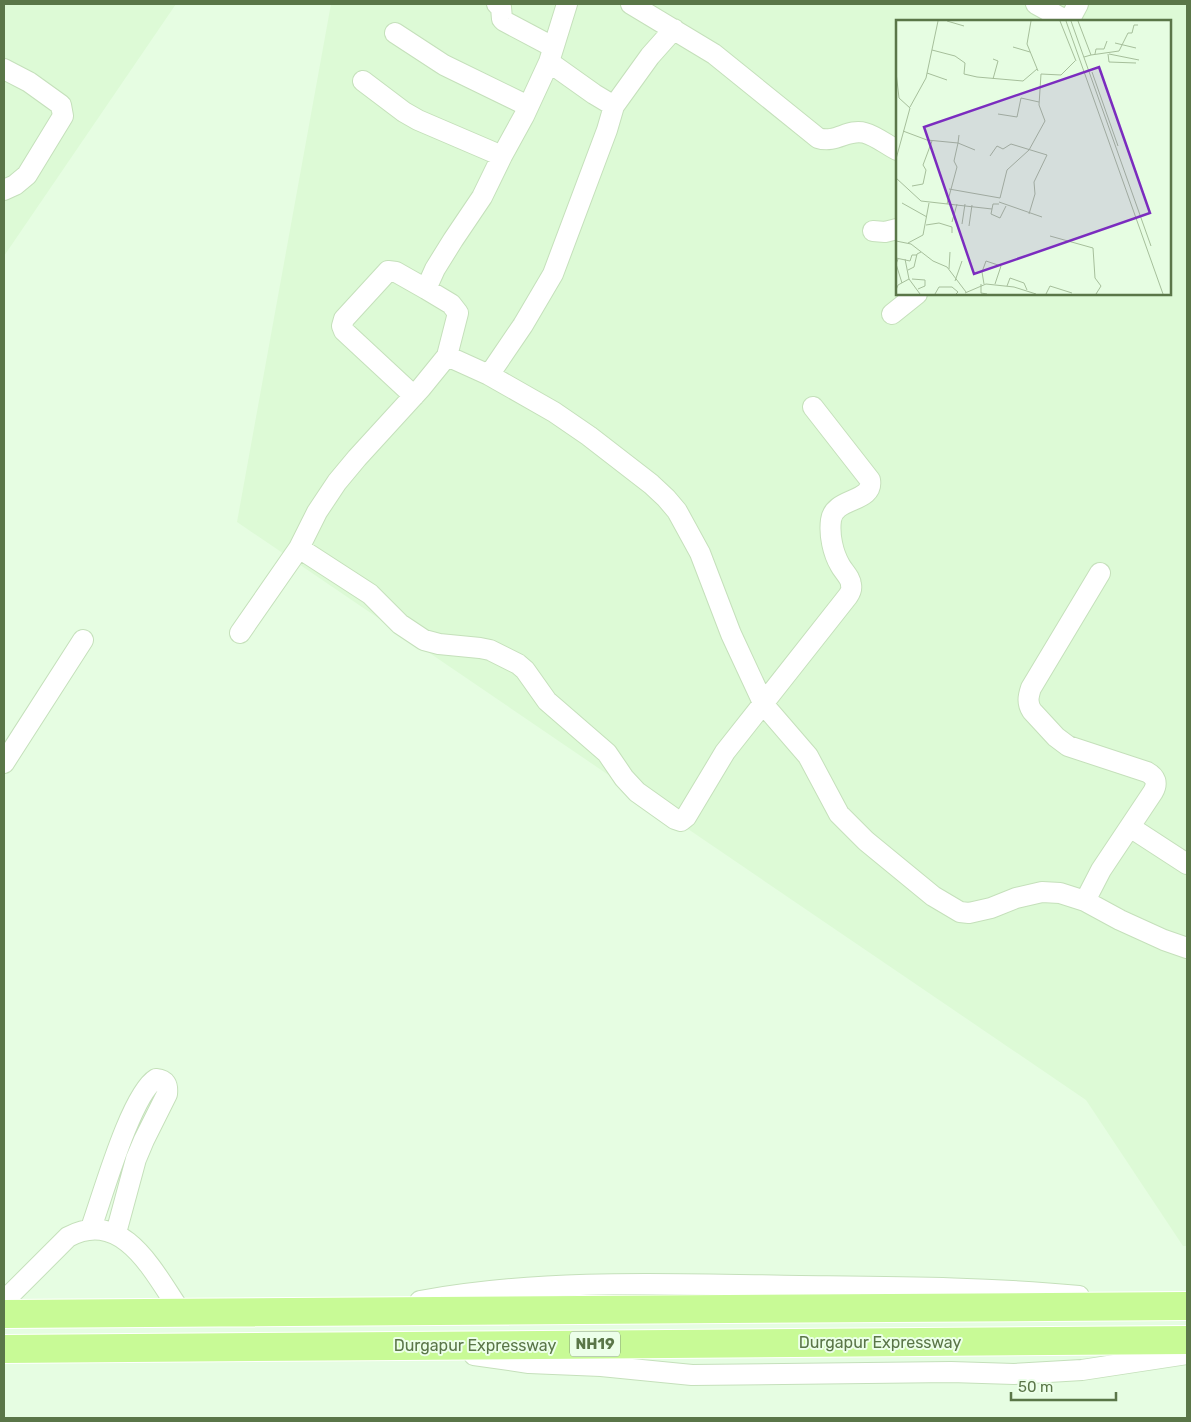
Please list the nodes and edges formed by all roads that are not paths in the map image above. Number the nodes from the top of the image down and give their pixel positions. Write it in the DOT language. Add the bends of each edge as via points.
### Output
graph roads {
  1 [pos="497,4"];
  2 [pos="567,4"];
  3 [pos="632,4"];
  4 [pos="1036,4"];
  5 [pos="1078,4"];
  6 [pos="1066,20"];
  7 [pos="1069,20"];
  8 [pos="674,29"];
  9 [pos="396,33"];
  10 [pos="551,54"];
  11 [pos="4,69"];
  12 [pos="363,81"];
  13 [pos="528,106"];
  14 [pos="614,106"];
  15 [pos="896,149"];
  16 [pos="502,156"];
  17 [pos="4,190"];
  18 [pos="896,229"];
  19 [pos="873,232"];
  20 [pos="426,289"];
  21 [pos="916,295"];
  22 [pos="892,314"];
  23 [pos="447,356"];
  24 [pos="489,375"];
  25 [pos="414,396"];
  26 [pos="812,407"];
  27 [pos="299,548"];
  28 [pos="1100,573"];
  29 [pos="240,633"];
  30 [pos="83,640"];
  31 [pos="764,704"];
  32 [pos="4,763"];
  33 [pos="1130,827"];
  34 [pos="1187,864"];
  35 [pos="1086,901"];
  36 [pos="1187,948"];
  37 [pos="114,1160"];
  38 [pos="134,1168"];
  39 [pos="91,1228"];
  40 [pos="116,1234"];
  41 [pos="4,1301"];
  42 [pos="1187,1306"];
  43 [pos="181,1312"];
  44 [pos="4,1314"];
  45 [pos="1187,1340"];
  46 [pos="406,1345"];
  47 [pos="4,1349"];
  48 [pos="1187,1354"];
  1 -- 10 [label="street" via="501,7 504,21"];
  2 -- 10 [label="street"];
  3 -- 8 [label="street"];
  4 -- 6 [label="street"];
  5 -- 7 [label="street"];
  8 -- 14 [label="street"];
  8 -- 15 [label="street" via="714,54 818,138 832,140 851,133 865,133"];
  9 -- 13 [label="street" via="444,65"];
  10 -- 13 [label="street"];
  10 -- 14 [label="street" via="594,94"];
  11 -- 17 [label="street" via="29,82 60,105 63,116 27,175"];
  12 -- 16 [label="street" via="433,128"];
  13 -- 16 [label="street"];
  14 -- 24 [label="street" via="553,274"];
  16 -- 20 [label="street" via="482,197"];
  18 -- 19 [label="street"];
  20 -- 23 [label="street" via="451,304 458,313"];
  20 -- 25 [label="street" via="396,272 388,271 344,319 342,326"];
  21 -- 22 [label="street"];
  23 -- 24 [label="street"];
  23 -- 25 [label="street"];
  24 -- 31 [label="street" via="589,436 651,484 677,511 700,553 730,634"];
  25 -- 27 [label="street" via="337,482"];
  26 -- 31 [label="street" via="871,484 866,494 837,508 831,518 833,546 852,586 848,596"];
  27 -- 29 [label="street"];
  27 -- 31 [label="street" via="370,594 400,624 424,640 490,650 518,664 547,701 607,754 637,792 679,821 686,817 726,752"];
  28 -- 33 [label="street" via="1031,688 1028,700 1032,711 1061,742 1152,775 1156,787"];
  30 -- 32 [label="street"];
  31 -- 35 [label="street" via="808,756 839,814 866,841 943,903 969,913 1042,892 1060,893"];
  33 -- 34 [label="street"];
  33 -- 35 [label="street" via="1101,870"];
  35 -- 36 [label="street" via="1120,920"];
  37 -- 38 [label="street"];
  37 -- 38 [label="street" via="140,1099 152,1081 160,1080 165,1082 167,1094"];
  37 -- 39 [label="street"];
  38 -- 40 [label="street"];
  39 -- 40 [label="street"];
  39 -- 41 [label="street" via="68,1236"];
  40 -- 43 [label="street" via="139,1252"];
  42 -- 43 [label="highway, Durgapur Expressway / NH19"];
  43 -- 44 [label="highway, Durgapur Expressway / NH19"];
  45 -- 46 [label="highway, Durgapur Expressway / NH19"];
  46 -- 47 [label="highway, Durgapur Expressway / NH19"];
  46 -- 48 [label="street" via="529,1363 692,1375 1014,1374 1082,1370"];
}
